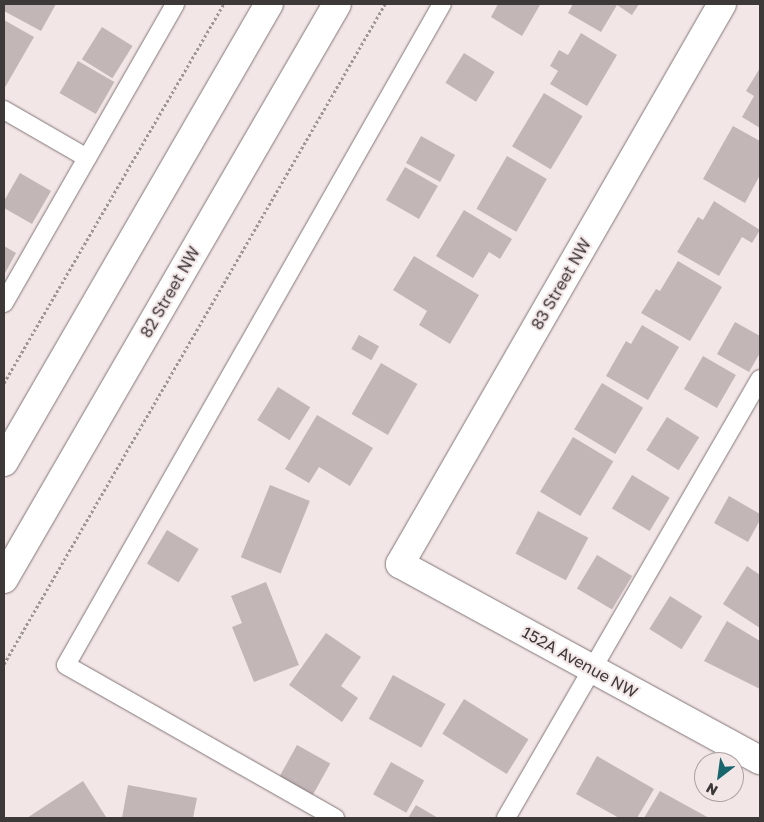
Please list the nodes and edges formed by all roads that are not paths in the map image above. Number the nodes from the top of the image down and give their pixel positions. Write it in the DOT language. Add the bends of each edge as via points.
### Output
graph roads {
  1 [pos="175,4"];
  2 [pos="270,4"];
  3 [pos="337,4"];
  4 [pos="442,4"];
  5 [pos="722,4"];
  6 [pos="4,110"];
  7 [pos="87,158"];
  8 [pos="4,302"];
  9 [pos="760,379"];
  10 [pos="4,462"];
  11 [pos="400,564"];
  12 [pos="4,579"];
  13 [pos="591,668"];
  14 [pos="760,760"];
  15 [pos="335,818"];
  16 [pos="506,818"];
  1 -- 7 [label="lane"];
  2 -- 10 [label="main road"];
  3 -- 12 [label="main road, 82 Street NW"];
  4 -- 15 [label="lane" via="66,665"];
  5 -- 11 [label="main road, 83 Street NW"];
  6 -- 7 [label="lane"];
  7 -- 8 [label="lane"];
  9 -- 13 [label="lane"];
  11 -- 13 [label="main road, 152A Avenue NW"];
  13 -- 14 [label="main road, 152A Avenue NW"];
  13 -- 16 [label="lane"];
}
